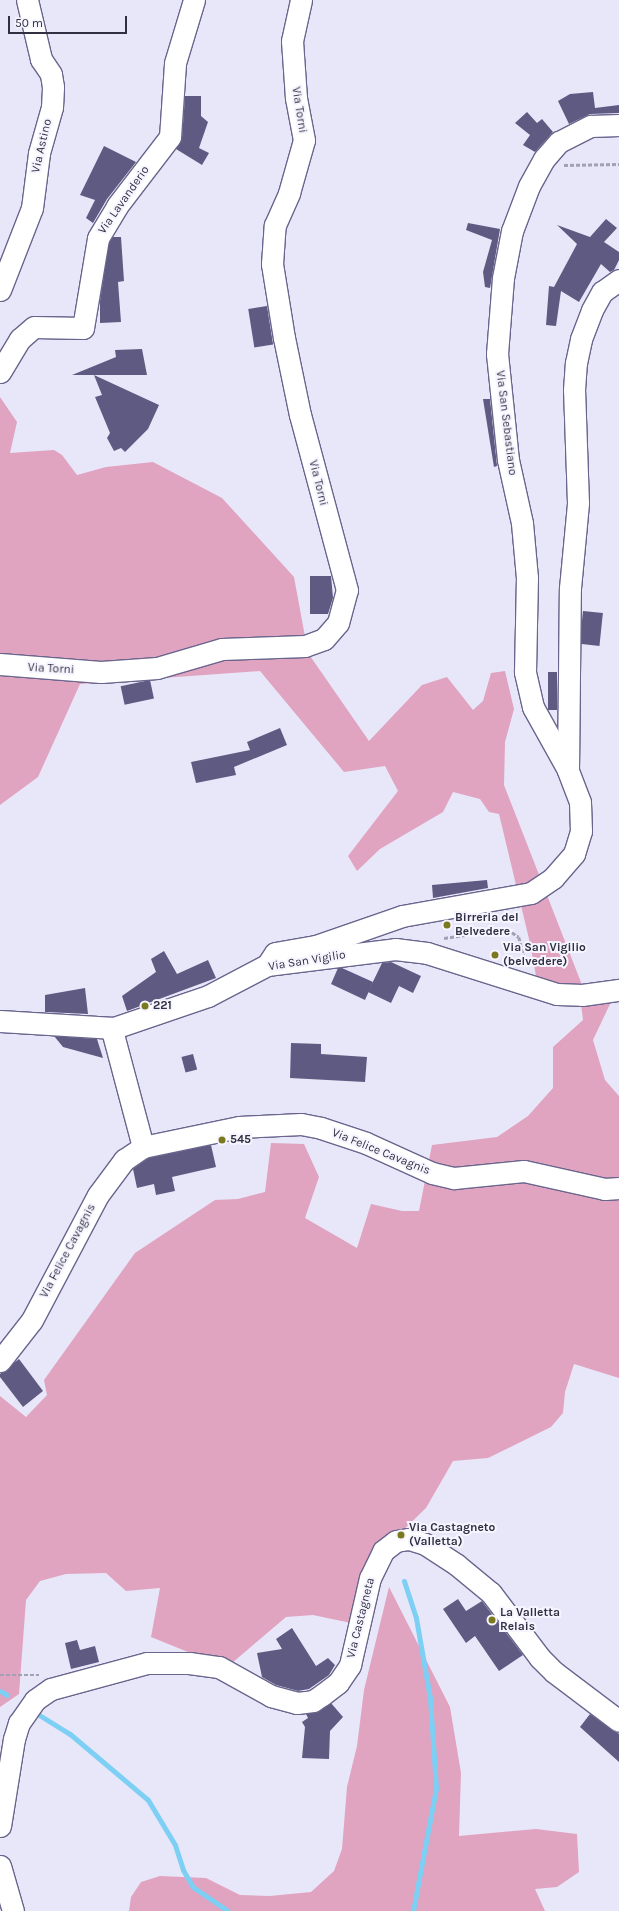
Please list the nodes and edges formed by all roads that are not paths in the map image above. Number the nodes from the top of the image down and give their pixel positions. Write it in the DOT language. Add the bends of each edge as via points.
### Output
graph roads {
  1 [pos="27,0"];
  2 [pos="194,0"];
  3 [pos="301,0"];
  4 [pos="619,125"];
  5 [pos="619,280"];
  6 [pos="0,290"];
  7 [pos="0,372"];
  8 [pos="0,664"];
  9 [pos="568,770"];
  10 [pos="267,965"];
  11 [pos="619,990"];
  12 [pos="0,1021"];
  13 [pos="114,1028"];
  14 [pos="143,1147"];
  15 [pos="619,1188"];
  16 [pos="0,1360"];
  17 [pos="619,1722"];
  18 [pos="0,1826"];
  19 [pos="0,1866"];
  20 [pos="13,1911"];
  1 -- 6 [label="street, Via Astino" via="41,59 51,74 52,107 39,153 32,208"];
  2 -- 7 [label="street, Via Lavanderio" via="175,63 170,137 117,206 98,238 83,328 34,327 20,339"];
  3 -- 8 [label="street, Via Torni" via="292,41 296,98 304,140 289,193 275,225 272,264 300,415 347,590 338,623 324,639 305,646 222,649 157,668 101,672"];
  4 -- 9 [label="street, Via San Sebastiano" via="591,126 559,142 544,159 529,186 512,231 503,278 497,354 508,460 522,523 527,578 524,672 532,707"];
  5 -- 9 [label="street, Via San Sebastiano" via="602,292 592,310 581,339 576,363 574,390 578,503 570,588"];
  9 -- 10 [label="street, Via San Sebastiano" via="580,802 581,830 574,854 553,878 531,893 402,916 316,946 275,953"];
  10 -- 11 [label="street, Via San Vigilio" via="395,949 427,953 558,994 582,995"];
  10 -- 13 [label="street, Via San Vigilio" via="208,996"];
  12 -- 13 [label="street, Via San Vigilio"];
  13 -- 14 [label="street" via="113,1034"];
  14 -- 15 [label="street, Via Felice Cavagnis" via="239,1127 301,1124 366,1143 432,1173 454,1178 524,1171 604,1188"];
  14 -- 16 [label="street, Via Felice Cavagnis" via="124,1160 98,1195 32,1320"];
  17 -- 18 [label="street, Via Castagneta" via="554,1672 540,1658 491,1593 457,1565 425,1544 409,1539 396,1541 383,1551 370,1578 350,1665 338,1683 313,1701 297,1703 271,1696 219,1667 190,1663 146,1663 51,1689 35,1700 19,1722 14,1739"];
  19 -- 20 [label="street"];
}
